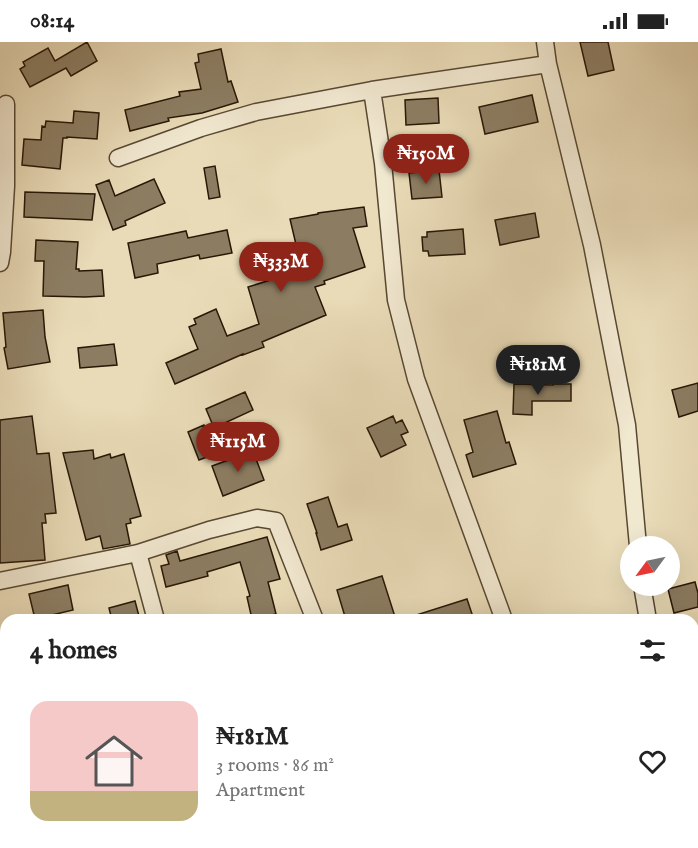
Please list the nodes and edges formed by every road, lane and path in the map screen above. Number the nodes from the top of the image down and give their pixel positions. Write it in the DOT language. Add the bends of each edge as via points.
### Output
graph roads {
  1 [pos="544,42"];
  2 [pos="548,64"];
  3 [pos="372,90"];
  4 [pos="6,104"];
  5 [pos="118,158"];
  6 [pos="1,255"];
  7 [pos="637,536"];
  8 [pos="138,553"];
  9 [pos="0,580"];
  10 [pos="644,596"];
  11 [pos="154,614"];
  12 [pos="313,614"];
  13 [pos="502,614"];
  14 [pos="647,614"];
  1 -- 2 [label="street"];
  2 -- 3 [label="street"];
  2 -- 7 [label="street" via="592,245 627,425"];
  3 -- 5 [label="street" via="256,112"];
  3 -- 13 [label="street" via="396,300 416,379"];
  4 -- 6 [label="street"];
  8 -- 9 [label="street"];
  8 -- 11 [label="street"];
  8 -- 12 [label="street" via="257,518 276,521"];
  10 -- 14 [label="street"];
}
